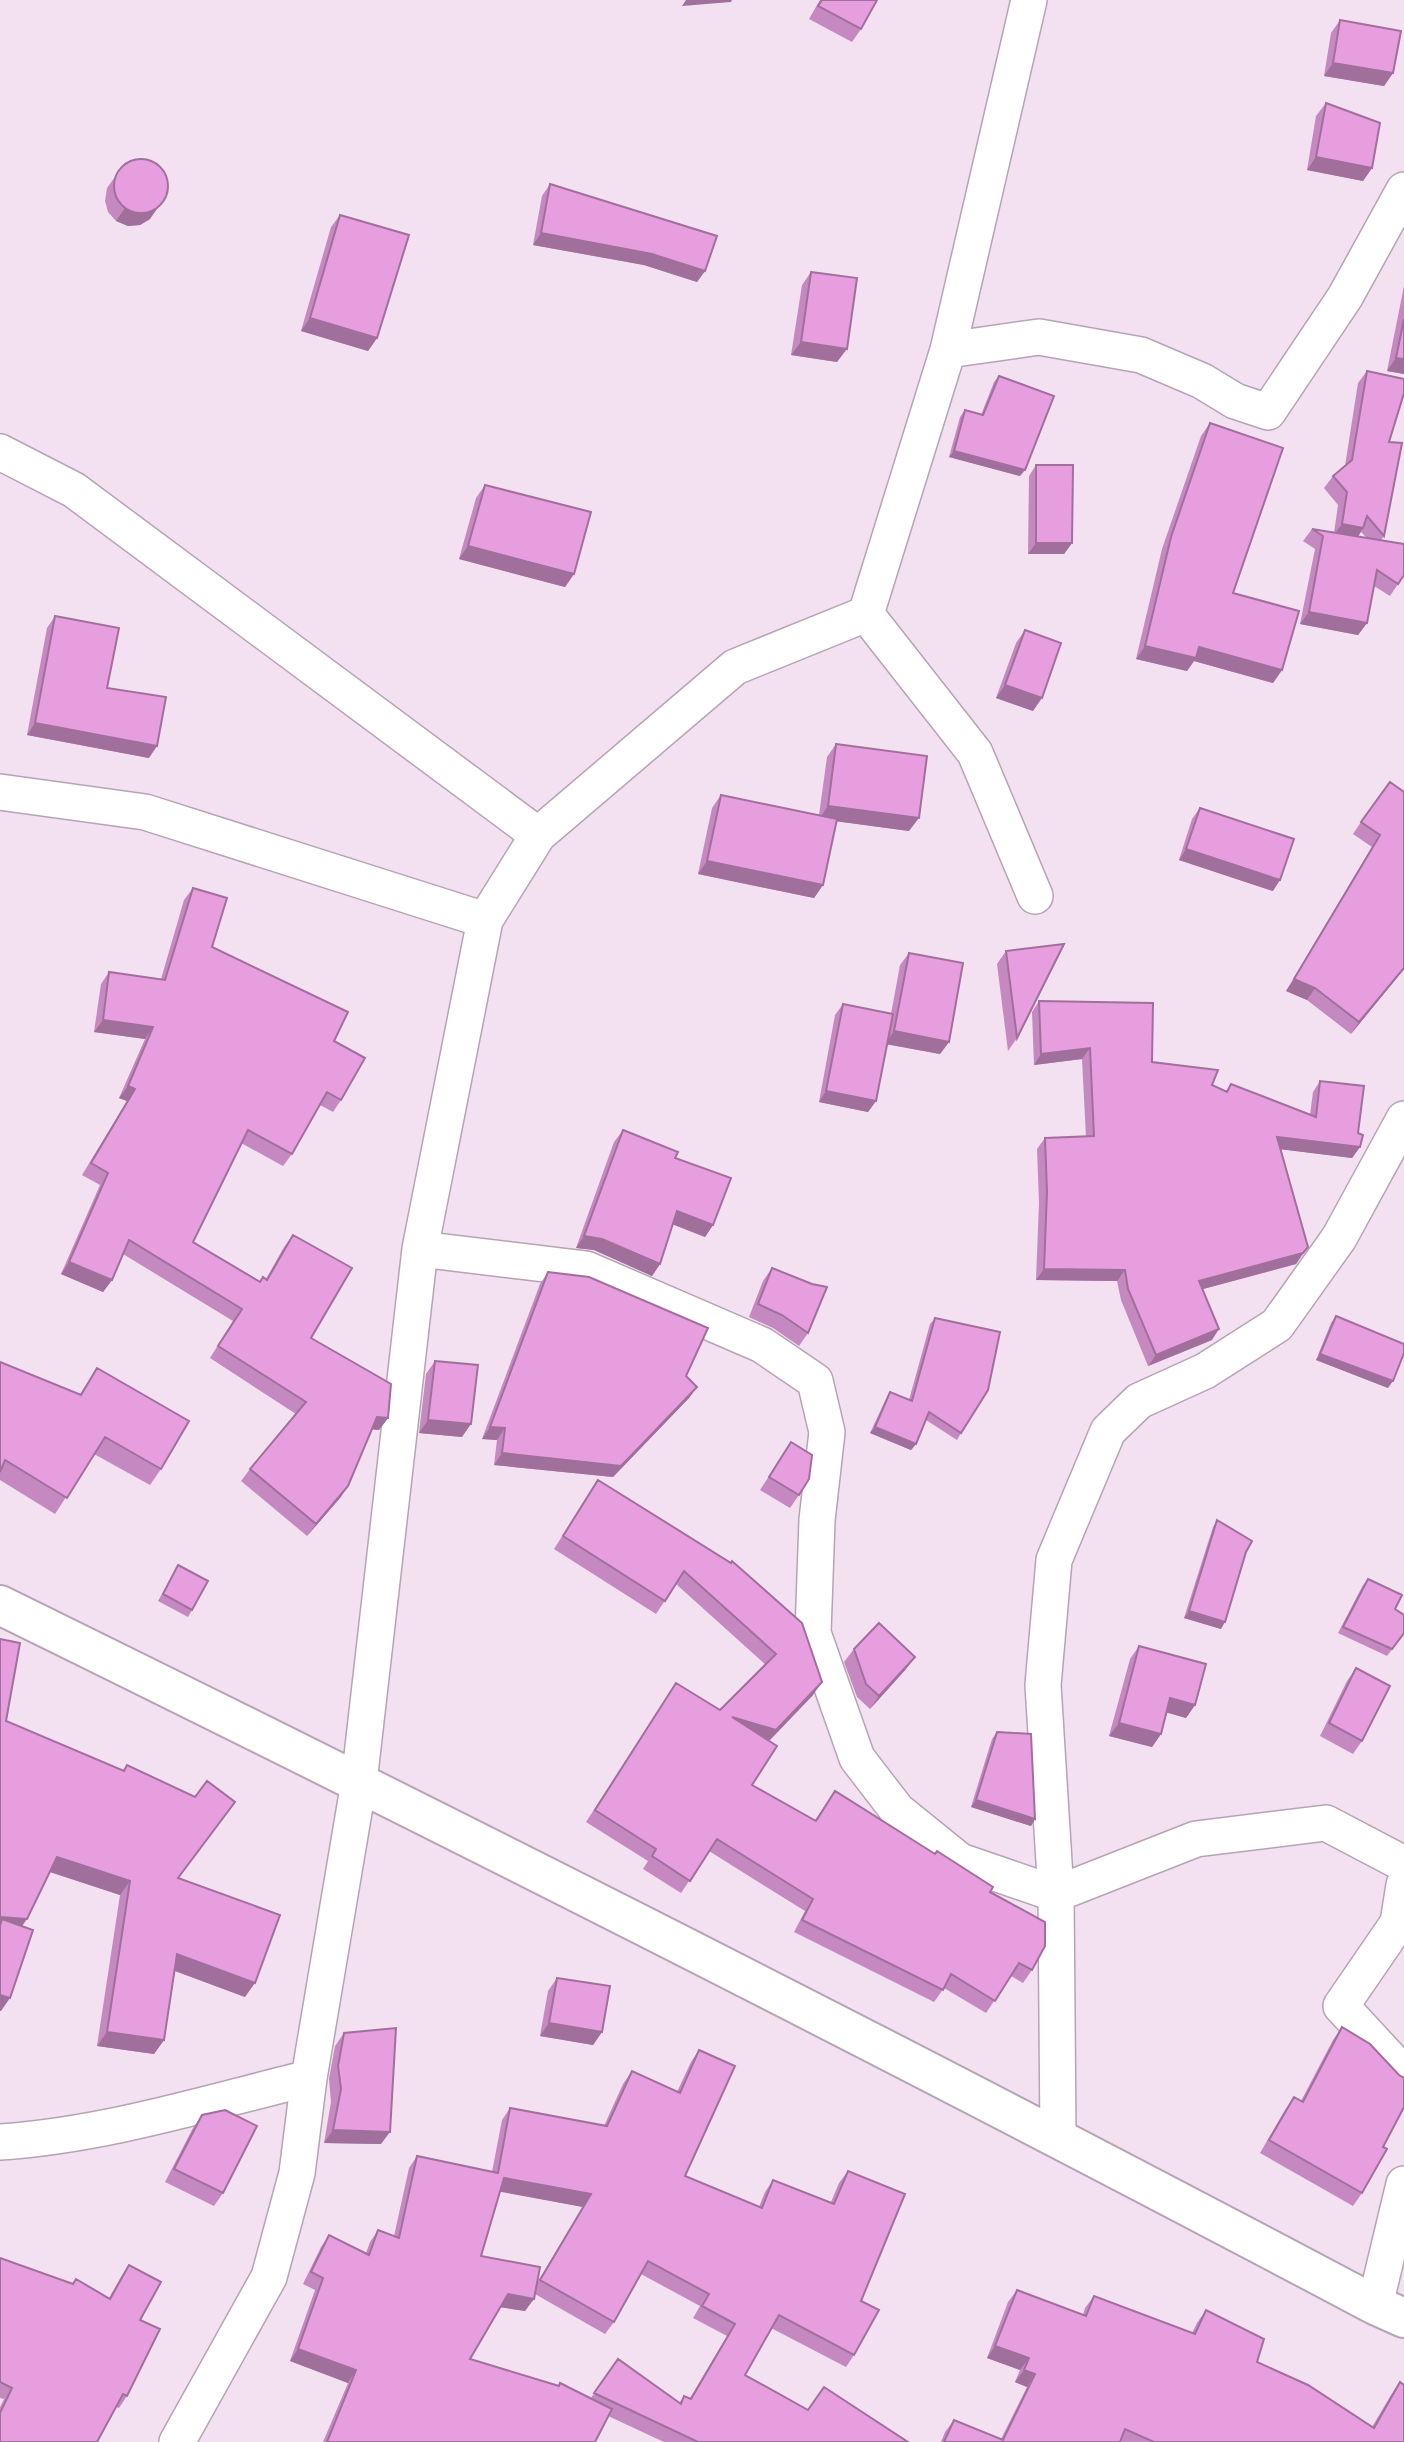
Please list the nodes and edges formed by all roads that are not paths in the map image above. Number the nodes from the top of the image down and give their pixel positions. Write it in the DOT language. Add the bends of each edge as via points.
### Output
graph roads {
  1 [pos="1029,0"];
  2 [pos="1404,190"];
  3 [pos="948,350"];
  4 [pos="0,452"];
  5 [pos="866,614"];
  6 [pos="0,792"];
  7 [pos="538,835"];
  8 [pos="1035,896"];
  9 [pos="485,920"];
  10 [pos="1404,1119"];
  11 [pos="420,1249"];
  12 [pos="0,1605"];
  13 [pos="359,1782"];
  14 [pos="1404,1864"];
  15 [pos="1404,1885"];
  16 [pos="1056,1894"];
  17 [pos="1404,2074"];
  18 [pos="309,2078"];
  19 [pos="1058,2137"];
  20 [pos="0,2142"];
  21 [pos="1404,2184"];
  22 [pos="1390,2311"];
  23 [pos="177,2442"];
  1 -- 3 [label="street"];
  2 -- 3 [label="street" via="1345,297 1268,412 1140,355 1039,337"];
  3 -- 5 [label="street"];
  4 -- 7 [label="street" via="74,490"];
  5 -- 7 [label="street" via="734,667"];
  5 -- 8 [label="street" via="975,753"];
  6 -- 9 [label="street" via="145,812"];
  7 -- 9 [label="street"];
  9 -- 11 [label="street"];
  10 -- 16 [label="street" via="1339,1238 1277,1325 1205,1371 1139,1401 1108,1431 1054,1560 1043,1685"];
  11 -- 13 [label="street"];
  11 -- 16 [label="street" via="586,1269 762,1345 815,1381 827,1432 817,1520 813,1633 857,1758 897,1810 960,1861"];
  12 -- 13 [label="street"];
  13 -- 18 [label="street"];
  13 -- 19 [label="street"];
  14 -- 16 [label="street" via="1326,1823 1196,1839"];
  15 -- 17 [label="street" via="1398,1923 1341,2006"];
  16 -- 19 [label="street"];
  18 -- 20 [label="street" via="85,2132"];
  18 -- 23 [label="street" via="297,2172 269,2277"];
  19 -- 22 [label="street"];
  21 -- 22 [label="street"];
}
